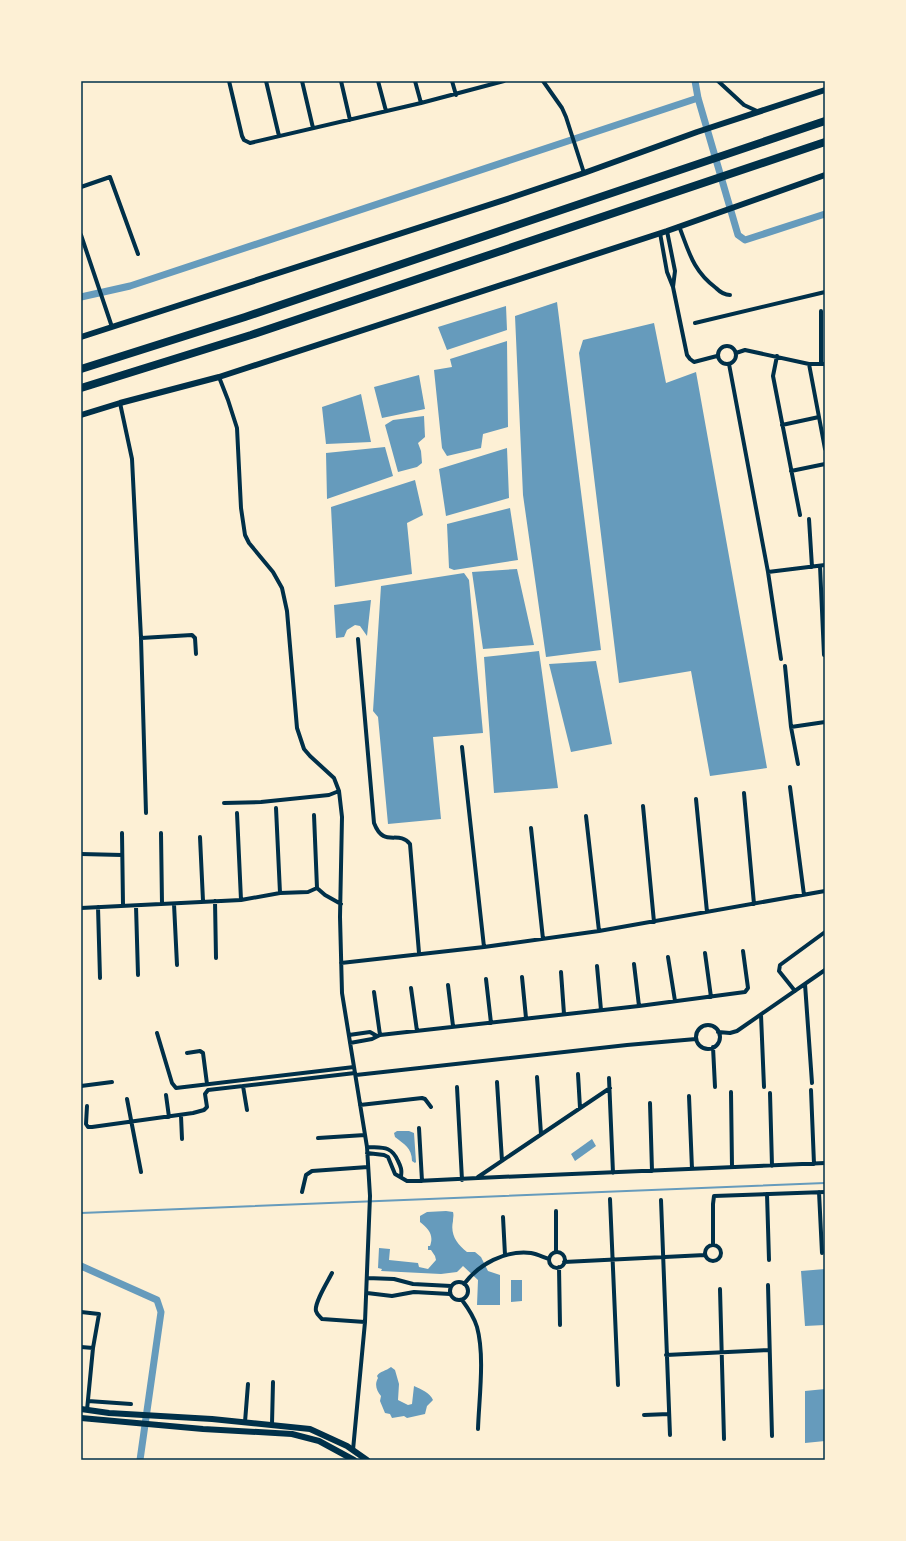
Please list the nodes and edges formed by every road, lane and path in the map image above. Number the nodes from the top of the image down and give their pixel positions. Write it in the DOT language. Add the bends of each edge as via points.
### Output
graph roads {
  1 [pos="229,81"];
  2 [pos="266,81"];
  3 [pos="302,81"];
  4 [pos="341,81"];
  5 [pos="378,81"];
  6 [pos="415,81"];
  7 [pos="452,81"];
  8 [pos="504,81"];
  9 [pos="543,81"];
  10 [pos="718,81"];
  11 [pos="490,83"];
  12 [pos="825,90"];
  13 [pos="456,95"];
  14 [pos="420,104"];
  15 [pos="386,111"];
  16 [pos="757,111"];
  17 [pos="350,120"];
  18 [pos="825,121"];
  19 [pos="313,128"];
  20 [pos="279,136"];
  21 [pos="825,142"];
  22 [pos="584,173"];
  23 [pos="825,176"];
  24 [pos="81,187"];
  25 [pos="680,226"];
  26 [pos="667,230"];
  27 [pos="660,233"];
  28 [pos="81,235"];
  29 [pos="138,254"];
  30 [pos="673,287"];
  31 [pos="825,292"];
  32 [pos="730,295"];
  33 [pos="821,311"];
  34 [pos="695,323"];
  35 [pos="112,327"];
  36 [pos="81,337"];
  37 [pos="736,353"];
  38 [pos="718,356"];
  39 [pos="777,356"];
  40 [pos="729,364"];
  41 [pos="809,364"];
  42 [pos="823,364"];
  43 [pos="81,368"];
  44 [pos="219,378"];
  45 [pos="81,388"];
  46 [pos="120,403"];
  47 [pos="81,415"];
  48 [pos="819,419"];
  49 [pos="825,419"];
  50 [pos="782,425"];
  51 [pos="825,449"];
  52 [pos="825,464"];
  53 [pos="791,471"];
  54 [pos="800,514"];
  55 [pos="809,519"];
  56 [pos="823,566"];
  57 [pos="812,567"];
  58 [pos="768,572"];
  59 [pos="824,612"];
  60 [pos="141,638"];
  61 [pos="358,638"];
  62 [pos="196,654"];
  63 [pos="824,655"];
  64 [pos="780,659"];
  65 [pos="785,666"];
  66 [pos="825,722"];
  67 [pos="791,727"];
  68 [pos="462,747"];
  69 [pos="798,764"];
  70 [pos="790,787"];
  71 [pos="339,791"];
  72 [pos="744,793"];
  73 [pos="696,799"];
  74 [pos="224,803"];
  75 [pos="643,806"];
  76 [pos="276,808"];
  77 [pos="146,813"];
  78 [pos="237,814"];
  79 [pos="314,815"];
  80 [pos="586,816"];
  81 [pos="531,828"];
  82 [pos="122,833"];
  83 [pos="161,833"];
  84 [pos="200,837"];
  85 [pos="81,854"];
  86 [pos="122,855"];
  87 [pos="317,888"];
  88 [pos="825,892"];
  89 [pos="280,893"];
  90 [pos="804,895"];
  91 [pos="215,900"];
  92 [pos="241,900"];
  93 [pos="203,901"];
  94 [pos="162,904"];
  95 [pos="174,904"];
  96 [pos="341,904"];
  97 [pos="754,904"];
  98 [pos="123,905"];
  99 [pos="98,906"];
  100 [pos="136,906"];
  101 [pos="81,908"];
  102 [pos="707,912"];
  103 [pos="654,922"];
  104 [pos="599,931"];
  105 [pos="825,932"];
  106 [pos="543,939"];
  107 [pos="484,947"];
  108 [pos="743,951"];
  109 [pos="419,953"];
  110 [pos="705,953"];
  111 [pos="668,957"];
  112 [pos="216,958"];
  113 [pos="341,962"];
  114 [pos="634,964"];
  115 [pos="177,965"];
  116 [pos="597,966"];
  117 [pos="825,970"];
  118 [pos="561,972"];
  119 [pos="138,975"];
  120 [pos="522,977"];
  121 [pos="100,978"];
  122 [pos="486,979"];
  123 [pos="805,984"];
  124 [pos="448,985"];
  125 [pos="411,988"];
  126 [pos="795,991"];
  127 [pos="374,992"];
  128 [pos="711,997"];
  129 [pos="675,1002"];
  130 [pos="639,1006"];
  131 [pos="601,1010"];
  132 [pos="564,1014"];
  133 [pos="761,1015"];
  134 [pos="526,1018"];
  135 [pos="491,1023"];
  136 [pos="453,1026"];
  137 [pos="417,1031"];
  138 [pos="718,1032"];
  139 [pos="157,1033"];
  140 [pos="349,1035"];
  141 [pos="378,1035"];
  142 [pos="696,1039"];
  143 [pos="350,1043"];
  144 [pos="713,1047"];
  145 [pos="187,1053"];
  146 [pos="354,1066"];
  147 [pos="356,1074"];
  148 [pos="578,1074"];
  149 [pos="537,1077"];
  150 [pos="609,1078"];
  151 [pos="112,1082"];
  152 [pos="497,1082"];
  153 [pos="812,1083"];
  154 [pos="207,1084"];
  155 [pos="81,1086"];
  156 [pos="243,1086"];
  157 [pos="457,1087"];
  158 [pos="714,1087"];
  159 [pos="764,1087"];
  160 [pos="610,1088"];
  161 [pos="811,1090"];
  162 [pos="731,1092"];
  163 [pos="770,1093"];
  164 [pos="166,1095"];
  165 [pos="690,1096"];
  166 [pos="127,1099"];
  167 [pos="650,1103"];
  168 [pos="360,1105"];
  169 [pos="87,1106"];
  170 [pos="431,1107"];
  171 [pos="580,1108"];
  172 [pos="247,1110"];
  173 [pos="181,1116"];
  174 [pos="169,1117"];
  175 [pos="131,1122"];
  176 [pos="419,1128"];
  177 [pos="541,1134"];
  178 [pos="365,1135"];
  179 [pos="318,1138"];
  180 [pos="182,1139"];
  181 [pos="367,1147"];
  182 [pos="367,1153"];
  183 [pos="502,1161"];
  184 [pos="825,1163"];
  185 [pos="814,1164"];
  186 [pos="772,1166"];
  187 [pos="368,1167"];
  188 [pos="732,1167"];
  189 [pos="692,1169"];
  190 [pos="652,1171"];
  191 [pos="141,1172"];
  192 [pos="613,1173"];
  193 [pos="401,1176"];
  194 [pos="478,1178"];
  195 [pos="462,1180"];
  196 [pos="422,1181"];
  197 [pos="302,1192"];
  198 [pos="820,1192"];
  199 [pos="825,1192"];
  200 [pos="767,1194"];
  201 [pos="610,1200"];
  202 [pos="661,1200"];
  203 [pos="556,1211"];
  204 [pos="503,1217"];
  205 [pos="713,1245"];
  206 [pos="556,1252"];
  207 [pos="822,1253"];
  208 [pos="505,1255"];
  209 [pos="705,1255"];
  210 [pos="663,1258"];
  211 [pos="549,1259"];
  212 [pos="612,1260"];
  213 [pos="770,1260"];
  214 [pos="564,1262"];
  215 [pos="559,1267"];
  216 [pos="332,1273"];
  217 [pos="367,1278"];
  218 [pos="413,1284"];
  219 [pos="464,1284"];
  220 [pos="768,1285"];
  221 [pos="451,1286"];
  222 [pos="720,1289"];
  223 [pos="414,1292"];
  224 [pos="367,1293"];
  225 [pos="450,1294"];
  226 [pos="462,1300"];
  227 [pos="81,1312"];
  228 [pos="365,1322"];
  229 [pos="560,1325"];
  230 [pos="81,1347"];
  231 [pos="94,1348"];
  232 [pos="769,1350"];
  233 [pos="722,1352"];
  234 [pos="666,1354"];
  235 [pos="273,1382"];
  236 [pos="248,1384"];
  237 [pos="618,1385"];
  238 [pos="88,1401"];
  239 [pos="131,1404"];
  240 [pos="84,1410"];
  241 [pos="669,1414"];
  242 [pos="644,1415"];
  243 [pos="81,1418"];
  244 [pos="245,1422"];
  245 [pos="272,1424"];
  246 [pos="478,1429"];
  247 [pos="670,1435"];
  248 [pos="772,1436"];
  249 [pos="724,1439"];
  250 [pos="353,1450"];
  251 [pos="353,1459"];
  252 [pos="367,1460"];
  1 -- 20 [label="street" via="244,140 250,143"];
  2 -- 20 [label="street"];
  3 -- 19 [label="street"];
  4 -- 17 [label="street"];
  5 -- 15 [label="street"];
  6 -- 14 [label="street"];
  7 -- 13 [label="street"];
  8 -- 11 [label="street"];
  9 -- 22 [label="street" via="562,108"];
  10 -- 16 [label="street" via="744,105"];
  11 -- 13 [label="street"];
  12 -- 16 [label="main road"];
  13 -- 14 [label="street"];
  14 -- 15 [label="street"];
  15 -- 17 [label="street"];
  16 -- 22 [label="main road"];
  17 -- 19 [label="street"];
  18 -- 43 [label="highway" via="245,317"];
  19 -- 20 [label="street"];
  21 -- 45 [label="highway" via="251,335"];
  22 -- 35 [label="main road"];
  23 -- 25 [label="main road"];
  24 -- 29 [label="street" via="110,177"];
  25 -- 26 [label="main road"];
  25 -- 32 [label="street" via="698,271 708,282 726,295"];
  26 -- 27 [label="main road"];
  26 -- 30 [label="street" via="675,271"];
  27 -- 30 [label="street" via="667,272"];
  27 -- 44 [label="main road"];
  28 -- 35 [label="street"];
  30 -- 38 [label="street" via="685,349 690,359 694,362"];
  31 -- 34 [label="street"];
  33 -- 42 [label="street"];
  35 -- 36 [label="main road"];
  37 -- 38 [label="street" via="731,346 726,345 719,350"];
  37 -- 39 [label="street" via="745,350"];
  37 -- 40 [label="street" via="736,358"];
  38 -- 40 [label="street" via="721,362"];
  39 -- 41 [label="street"];
  39 -- 50 [label="street" via="773,376"];
  40 -- 58 [label="street"];
  41 -- 42 [label="street"];
  41 -- 48 [label="street"];
  44 -- 46 [label="main road"];
  44 -- 71 [label="street" via="236,428 241,508 246,535 249,543 273,572 282,588 287,610 297,728 304,749 334,778"];
  46 -- 47 [label="main road"];
  46 -- 60 [label="street" via="132,459"];
  48 -- 49 [label="street"];
  48 -- 50 [label="street"];
  48 -- 51 [label="street"];
  50 -- 53 [label="street"];
  52 -- 53 [label="street"];
  53 -- 54 [label="street"];
  55 -- 57 [label="street"];
  56 -- 57 [label="street"];
  56 -- 59 [label="street"];
  57 -- 58 [label="street"];
  58 -- 64 [label="street"];
  59 -- 63 [label="street"];
  60 -- 62 [label="street" via="192,635 195,638"];
  60 -- 77 [label="street"];
  61 -- 109 [label="street" via="374,823 382,836 402,838 410,844"];
  65 -- 67 [label="street"];
  66 -- 67 [label="street"];
  67 -- 69 [label="street"];
  68 -- 107 [label="street"];
  70 -- 90 [label="street"];
  71 -- 74 [label="street" via="329,795"];
  71 -- 96 [label="street" via="342,817"];
  72 -- 97 [label="street"];
  73 -- 102 [label="street"];
  75 -- 103 [label="street"];
  76 -- 89 [label="street"];
  78 -- 92 [label="street"];
  79 -- 87 [label="street"];
  80 -- 104 [label="street"];
  81 -- 106 [label="street"];
  82 -- 86 [label="street"];
  83 -- 94 [label="street"];
  84 -- 93 [label="street"];
  85 -- 86 [label="street"];
  86 -- 98 [label="street"];
  87 -- 89 [label="street" via="308,892"];
  87 -- 96 [label="street"];
  88 -- 90 [label="street"];
  89 -- 92 [label="street"];
  90 -- 97 [label="street"];
  91 -- 92 [label="street"];
  91 -- 93 [label="street"];
  91 -- 112 [label="street"];
  93 -- 95 [label="street"];
  94 -- 95 [label="street"];
  94 -- 100 [label="street"];
  95 -- 115 [label="street"];
  96 -- 113 [label="street"];
  97 -- 102 [label="street"];
  98 -- 99 [label="street"];
  98 -- 100 [label="street"];
  99 -- 101 [label="street"];
  99 -- 121 [label="street"];
  100 -- 119 [label="street"];
  102 -- 103 [label="street"];
  103 -- 104 [label="street"];
  104 -- 106 [label="street"];
  105 -- 126 [label="street" via="780,965 779,972"];
  106 -- 107 [label="street"];
  107 -- 109 [label="street"];
  108 -- 128 [label="street" via="747,990"];
  109 -- 113 [label="street"];
  110 -- 128 [label="street"];
  111 -- 129 [label="street"];
  113 -- 140 [label="street" via="342,993"];
  114 -- 130 [label="street"];
  116 -- 131 [label="street"];
  117 -- 123 [label="street"];
  118 -- 132 [label="street"];
  120 -- 134 [label="street"];
  122 -- 135 [label="street"];
  123 -- 126 [label="street"];
  123 -- 153 [label="street"];
  124 -- 136 [label="street"];
  125 -- 137 [label="street"];
  126 -- 133 [label="street"];
  127 -- 141 [label="street"];
  128 -- 129 [label="street"];
  129 -- 130 [label="street"];
  130 -- 131 [label="street"];
  131 -- 132 [label="street"];
  132 -- 134 [label="street"];
  133 -- 138 [label="street" via="736,1031"];
  133 -- 159 [label="street"];
  134 -- 135 [label="street"];
  135 -- 136 [label="street"];
  136 -- 137 [label="street"];
  137 -- 141 [label="street"];
  138 -- 142 [label="street" via="714,1026 706,1025 699,1028"];
  138 -- 144 [label="street" via="719,1039"];
  139 -- 154 [label="street" via="174,1087"];
  140 -- 141 [label="street" via="370,1032"];
  140 -- 143 [label="street"];
  141 -- 143 [label="street" via="372,1039"];
  142 -- 144 [label="street" via="702,1047"];
  142 -- 147 [label="street"];
  143 -- 146 [label="street"];
  144 -- 158 [label="street"];
  145 -- 154 [label="street" via="203,1053"];
  146 -- 147 [label="street"];
  146 -- 154 [label="street"];
  147 -- 156 [label="street"];
  147 -- 168 [label="street"];
  148 -- 171 [label="street"];
  149 -- 177 [label="street"];
  150 -- 160 [label="street"];
  151 -- 155 [label="street"];
  152 -- 183 [label="street"];
  156 -- 172 [label="street"];
  156 -- 173 [label="street" via="208,1090 206,1109"];
  157 -- 195 [label="street"];
  160 -- 171 [label="street"];
  160 -- 192 [label="street"];
  161 -- 185 [label="street"];
  162 -- 188 [label="street"];
  163 -- 186 [label="street"];
  164 -- 174 [label="street"];
  165 -- 189 [label="street"];
  166 -- 175 [label="street"];
  167 -- 190 [label="street"];
  168 -- 170 [label="street" via="416,1098 425,1099"];
  168 -- 178 [label="street"];
  169 -- 175 [label="street" via="88,1127"];
  171 -- 177 [label="street"];
  173 -- 174 [label="street"];
  173 -- 180 [label="street"];
  174 -- 175 [label="street"];
  175 -- 191 [label="street"];
  176 -- 196 [label="street"];
  177 -- 183 [label="street"];
  178 -- 179 [label="street"];
  178 -- 181 [label="street"];
  181 -- 182 [label="street"];
  181 -- 193 [label="street" via="392,1151 402,1171"];
  182 -- 187 [label="street"];
  182 -- 193 [label="street" via="388,1157 395,1174"];
  183 -- 194 [label="street"];
  184 -- 185 [label="street"];
  185 -- 186 [label="street"];
  186 -- 188 [label="street"];
  187 -- 197 [label="street" via="312,1171 306,1175"];
  187 -- 217 [label="street" via="370,1214"];
  188 -- 189 [label="street"];
  189 -- 190 [label="street"];
  190 -- 192 [label="street"];
  192 -- 194 [label="street"];
  193 -- 196 [label="street" via="407,1181"];
  194 -- 195 [label="street"];
  195 -- 196 [label="street"];
  198 -- 199 [label="street"];
  198 -- 200 [label="street"];
  198 -- 207 [label="street"];
  200 -- 205 [label="street" via="714,1196"];
  200 -- 213 [label="street"];
  201 -- 212 [label="street"];
  202 -- 210 [label="street"];
  203 -- 206 [label="street"];
  204 -- 208 [label="street"];
  205 -- 209 [label="street" via="708,1247"];
  205 -- 209 [label="street" via="722,1252 718,1261 709,1261"];
  206 -- 211 [label="street"];
  206 -- 214 [label="street" via="562,1254"];
  208 -- 211 [label="street" via="532,1253"];
  208 -- 219 [label="street" via="484,1264"];
  209 -- 210 [label="street"];
  210 -- 212 [label="street"];
  210 -- 234 [label="street"];
  211 -- 215 [label="street" via="551,1265"];
  212 -- 214 [label="street"];
  212 -- 237 [label="street"];
  214 -- 215 [label="street"];
  215 -- 229 [label="street"];
  216 -- 228 [label="street" via="317,1304 318,1316 322,1319"];
  217 -- 218 [label="street" via="394,1279"];
  217 -- 224 [label="street"];
  218 -- 221 [label="street"];
  218 -- 223 [label="street"];
  219 -- 221 [label="street"];
  219 -- 226 [label="street" via="468,1292"];
  220 -- 232 [label="street"];
  221 -- 225 [label="street"];
  222 -- 233 [label="street"];
  223 -- 224 [label="street" via="392,1296"];
  223 -- 225 [label="street"];
  224 -- 228 [label="street"];
  225 -- 226 [label="street" via="454,1299"];
  226 -- 246 [label="street" via="472,1315 479,1338"];
  227 -- 231 [label="street" via="99,1314"];
  228 -- 250 [label="street"];
  230 -- 231 [label="street"];
  231 -- 238 [label="street"];
  232 -- 233 [label="street"];
  232 -- 248 [label="street"];
  233 -- 234 [label="street"];
  233 -- 249 [label="street"];
  234 -- 241 [label="street"];
  235 -- 245 [label="street"];
  236 -- 244 [label="street"];
  238 -- 239 [label="street"];
  238 -- 240 [label="street"];
  240 -- 244 [label="main road"];
  241 -- 242 [label="street"];
  241 -- 247 [label="street"];
  243 -- 251 [label="main road" via="292,1434 319,1441"];
  244 -- 245 [label="main road"];
  245 -- 250 [label="main road" via="310,1429"];
  250 -- 251 [label="main road"];
  250 -- 252 [label="main road"];
}
